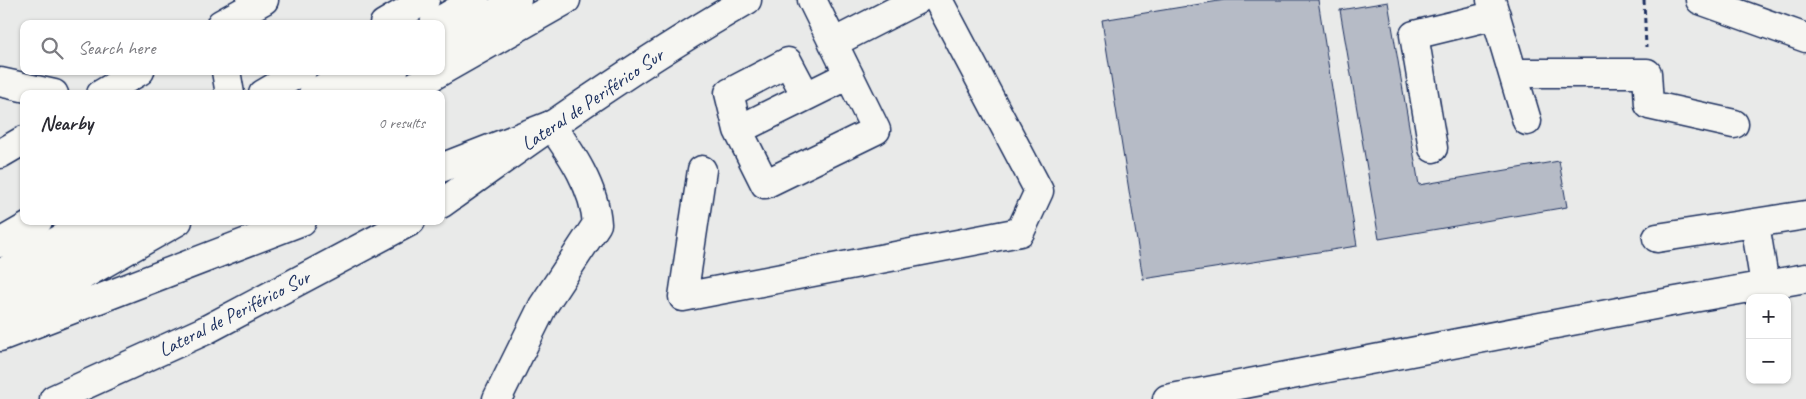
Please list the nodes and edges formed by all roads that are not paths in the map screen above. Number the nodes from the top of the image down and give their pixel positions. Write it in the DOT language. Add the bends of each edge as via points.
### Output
graph roads {
  1 [pos="216,0"];
  2 [pos="264,0"];
  3 [pos="425,0"];
  4 [pos="476,0"];
  5 [pos="517,0"];
  6 [pos="566,0"];
  7 [pos="747,0"];
  8 [pos="812,0"];
  9 [pos="916,0"];
  10 [pos="938,0"];
  11 [pos="1700,0"];
  12 [pos="1494,8"];
  13 [pos="219,20"];
  14 [pos="227,20"];
  15 [pos="391,20"];
  16 [pos="441,20"];
  17 [pos="1806,38"];
  18 [pos="445,42"];
  19 [pos="833,43"];
  20 [pos="445,69"];
  21 [pos="1513,73"];
  22 [pos="133,75"];
  23 [pos="227,75"];
  24 [pos="295,75"];
  25 [pos="345,75"];
  26 [pos="387,75"];
  27 [pos="434,75"];
  28 [pos="849,75"];
  29 [pos="0,82"];
  30 [pos="36,90"];
  31 [pos="108,90"];
  32 [pos="229,90"];
  33 [pos="270,90"];
  34 [pos="320,90"];
  35 [pos="362,90"];
  36 [pos="408,90"];
  37 [pos="806,96"];
  38 [pos="1527,121"];
  39 [pos="1734,124"];
  40 [pos="551,125"];
  41 [pos="738,130"];
  42 [pos="20,142"];
  43 [pos="1433,148"];
  44 [pos="0,154"];
  45 [pos="445,166"];
  46 [pos="702,170"];
  47 [pos="445,201"];
  48 [pos="1806,215"];
  49 [pos="1755,224"];
  50 [pos="31,225"];
  51 [pos="85,225"];
  52 [pos="128,225"];
  53 [pos="171,225"];
  54 [pos="292,225"];
  55 [pos="403,225"];
  56 [pos="1657,238"];
  57 [pos="0,243"];
  58 [pos="0,274"];
  59 [pos="1806,278"];
  60 [pos="1765,285"];
  61 [pos="0,299"];
  62 [pos="0,322"];
  63 [pos="0,337"];
  64 [pos="54,399"];
  65 [pos="497,399"];
  66 [pos="1167,399"];
  1 -- 13 [label="main road"];
  2 -- 14 [label="main road"];
  3 -- 15 [label="main road"];
  4 -- 16 [label="main road"];
  5 -- 18 [label="main road"];
  6 -- 20 [label="main road"];
  7 -- 40 [label="main road, Lateral de Periférico Sur" via="698,28"];
  8 -- 19 [label="main road"];
  9 -- 19 [label="main road"];
  10 -- 46 [label="main road" via="1039,191 1020,232 684,297"];
  11 -- 17 [label="main road"];
  12 -- 21 [label="main road"];
  12 -- 43 [label="main road" via="1414,35"];
  19 -- 28 [label="main road"];
  21 -- 38 [label="main road"];
  21 -- 39 [label="main road" via="1647,73 1648,105"];
  22 -- 31 [label="main road"];
  23 -- 32 [label="main road"];
  24 -- 33 [label="main road"];
  25 -- 34 [label="main road"];
  26 -- 35 [label="main road"];
  27 -- 36 [label="main road"];
  28 -- 37 [label="main road"];
  28 -- 41 [label="main road" via="876,130 765,184"];
  29 -- 30 [label="main road"];
  37 -- 41 [label="main road"];
  37 -- 41 [label="main road" via="788,62 729,93"];
  40 -- 45 [label="main road"];
  40 -- 47 [label="main road, Lateral de Periférico Sur"];
  40 -- 65 [label="main road" via="575,159 597,210 598,224 543,306"];
  42 -- 44 [label="main road"];
  48 -- 49 [label="main road"];
  49 -- 56 [label="main road"];
  49 -- 60 [label="main road"];
  50 -- 57 [label="main road"];
  51 -- 58 [label="main road"];
  52 -- 61 [label="main road"];
  53 -- 62 [label="main road"];
  54 -- 63 [label="main road"];
  55 -- 64 [label="main road, Lateral de Periférico Sur" via="204,331"];
  59 -- 60 [label="main road"];
  60 -- 66 [label="main road"];
}
